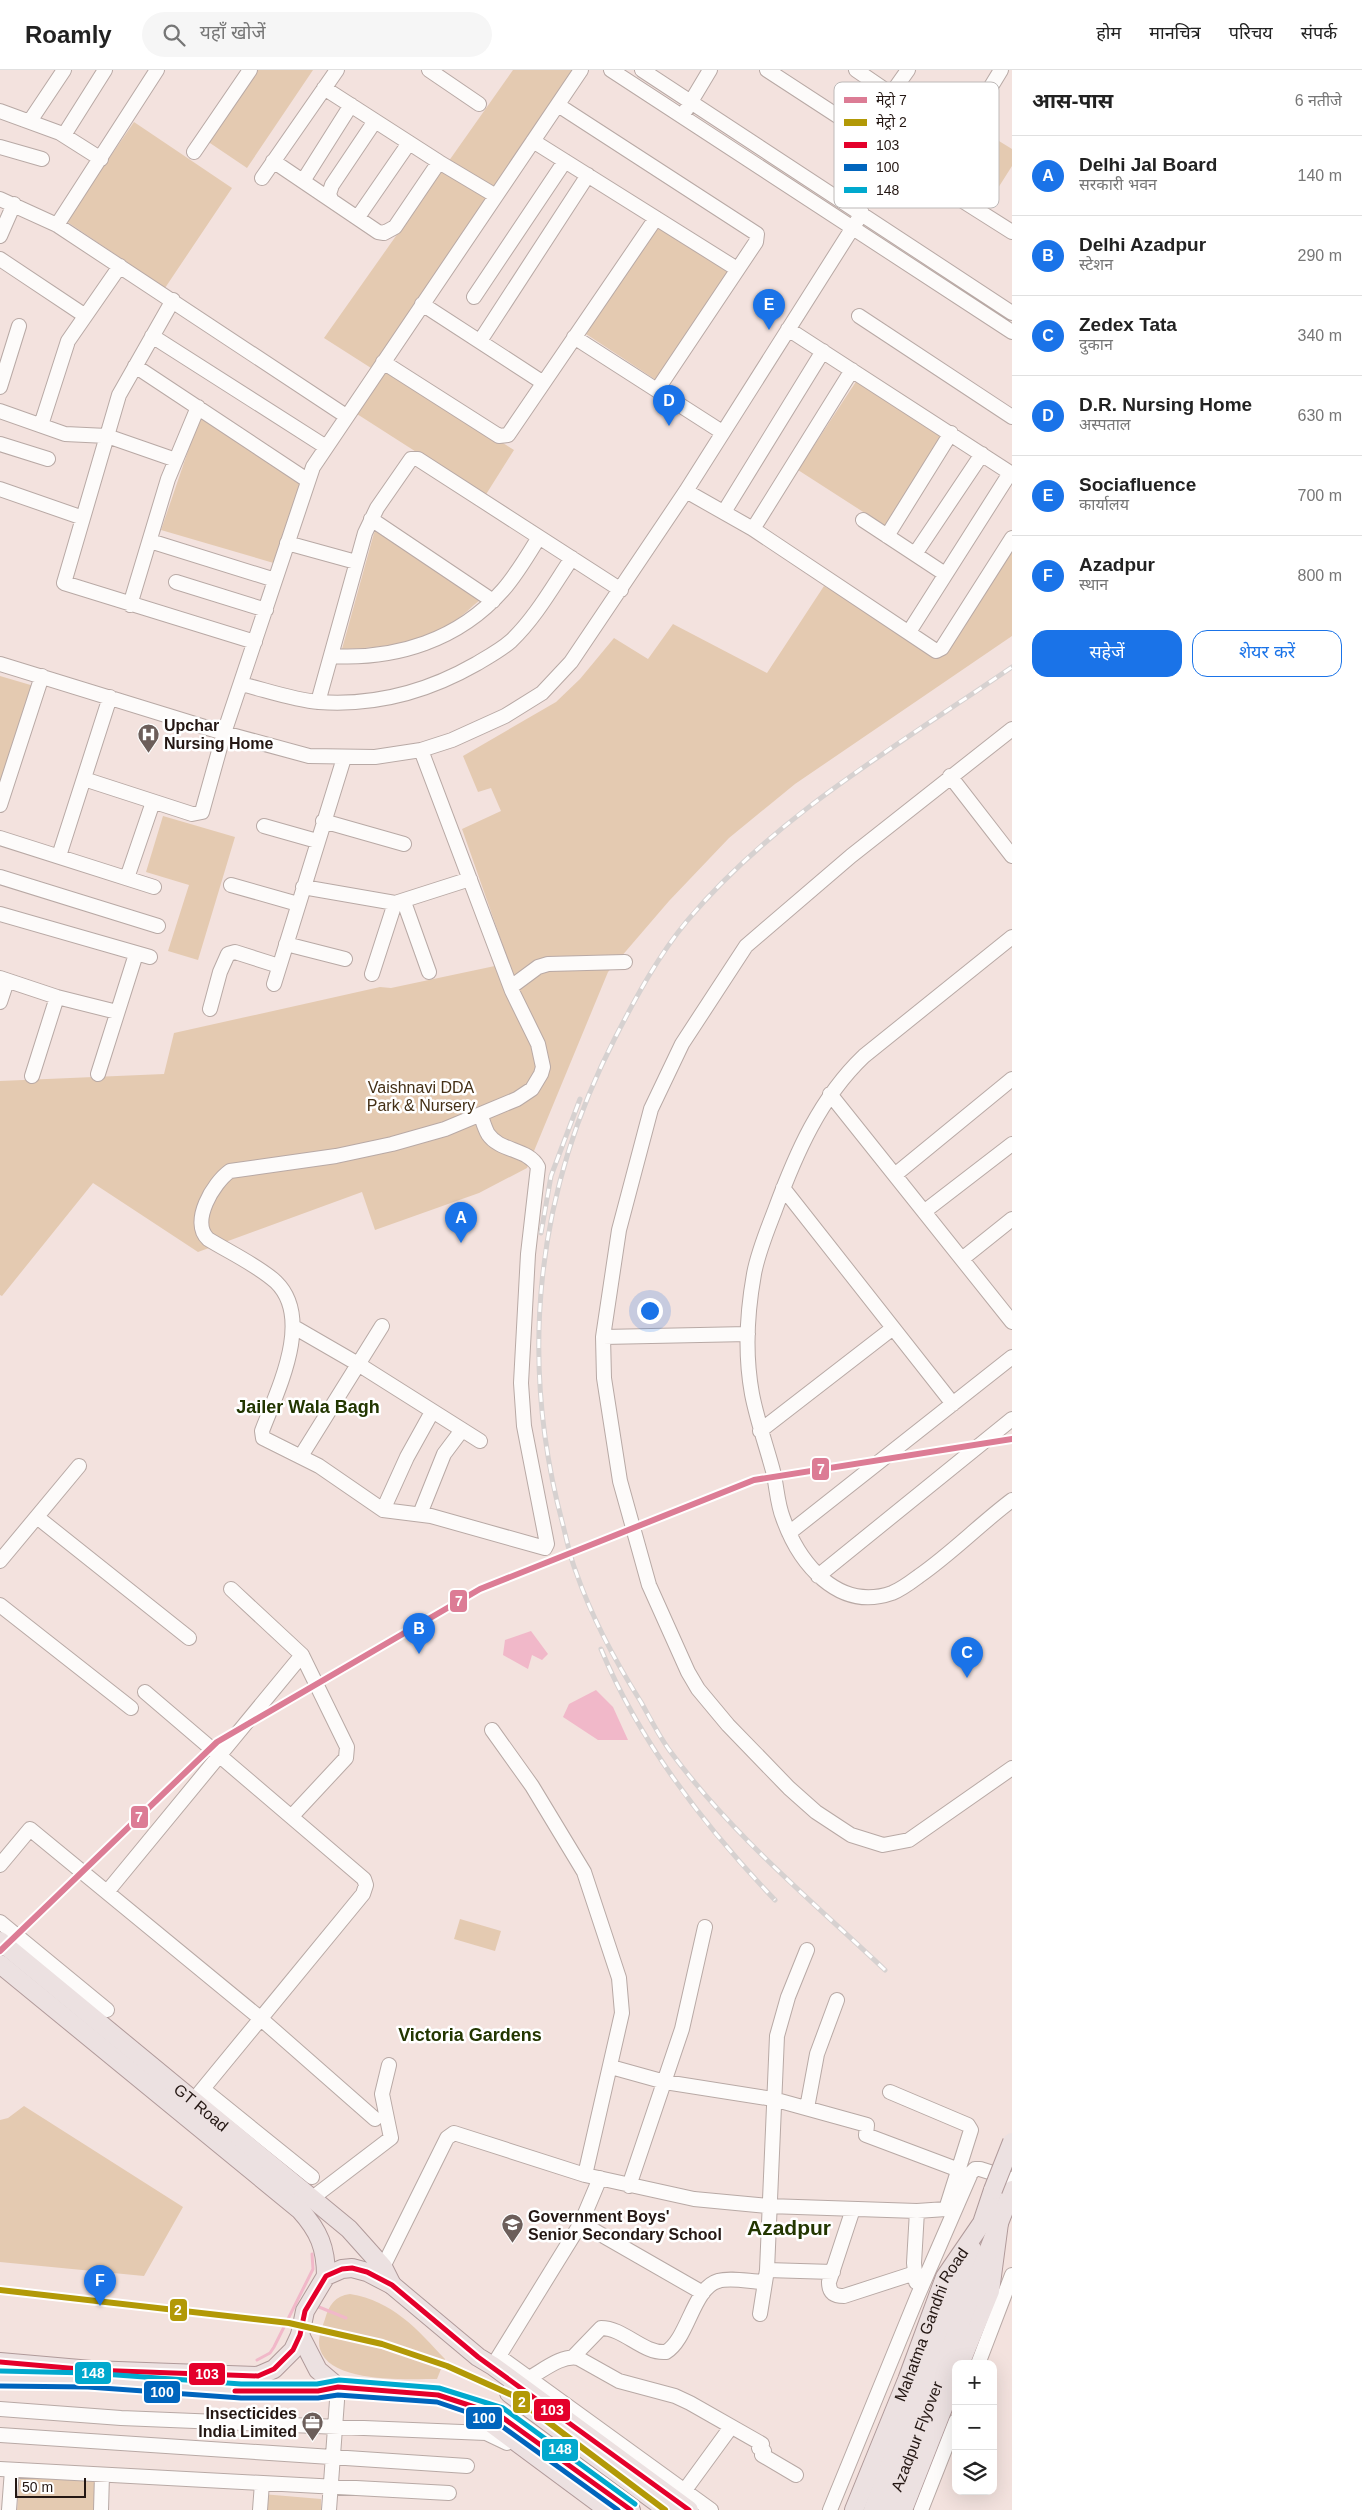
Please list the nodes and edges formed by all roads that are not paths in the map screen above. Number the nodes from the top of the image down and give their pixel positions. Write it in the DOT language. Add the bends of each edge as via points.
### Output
graph roads {
  1 [pos="64,70"];
  2 [pos="105,70"];
  3 [pos="157,70"];
  4 [pos="250,70"];
  5 [pos="337,70"];
  6 [pos="429,70"];
  7 [pos="581,70"];
  8 [pos="611,70"];
  9 [pos="642,70"];
  10 [pos="710,70"];
  11 [pos="767,70"];
  12 [pos="856,70"];
  13 [pos="908,70"];
  14 [pos="1001,70"];
  15 [pos="874,82"];
  16 [pos="900,82"];
  17 [pos="994,82"];
  18 [pos="324,88"];
  19 [pos="691,102"];
  20 [pos="480,104"];
  21 [pos="558,105"];
  22 [pos="351,106"];
  23 [pos="0,111"];
  24 [pos="834,114"];
  25 [pos="682,117"];
  26 [pos="30,121"];
  27 [pos="375,121"];
  28 [pos="64,135"];
  29 [pos="533,141"];
  30 [pos="409,143"];
  31 [pos="0,147"];
  32 [pos="194,152"];
  33 [pos="42,159"];
  34 [pos="101,159"];
  35 [pos="273,161"];
  36 [pos="564,161"];
  37 [pos="439,162"];
  38 [pos="588,175"];
  39 [pos="262,178"];
  40 [pos="303,180"];
  41 [pos="834,195"];
  42 [pos="496,196"];
  43 [pos="0,199"];
  44 [pos="331,199"];
  45 [pos="14,204"];
  46 [pos="854,208"];
  47 [pos="974,208"];
  48 [pos="862,213"];
  49 [pos="358,217"];
  50 [pos="656,218"];
  51 [pos="57,225"];
  52 [pos="852,229"];
  53 [pos="1012,232"];
  54 [pos="0,236"];
  55 [pos="0,259"];
  56 [pos="120,266"];
  57 [pos="738,269"];
  58 [pos="474,297"];
  59 [pos="173,300"];
  60 [pos="422,304"];
  61 [pos="1012,313"];
  62 [pos="84,316"];
  63 [pos="859,316"];
  64 [pos="19,326"];
  65 [pos="788,329"];
  66 [pos="1012,332"];
  67 [pos="152,336"];
  68 [pos="574,337"];
  69 [pos="480,342"];
  70 [pos="823,351"];
  71 [pos="383,362"];
  72 [pos="136,366"];
  73 [pos="852,370"];
  74 [pos="542,382"];
  75 [pos="0,387"];
  76 [pos="657,390"];
  77 [pos="198,407"];
  78 [pos="0,411"];
  79 [pos="346,416"];
  80 [pos="1012,418"];
  81 [pos="41,425"];
  82 [pos="722,432"];
  83 [pos="950,433"];
  84 [pos="107,436"];
  85 [pos="0,444"];
  86 [pos="326,448"];
  87 [pos="982,454"];
  88 [pos="48,460"];
  89 [pos="176,460"];
  90 [pos="1011,473"];
  91 [pos="307,480"];
  92 [pos="0,489"];
  93 [pos="686,491"];
  94 [pos="724,512"];
  95 [pos="83,518"];
  96 [pos="371,518"];
  97 [pos="863,520"];
  98 [pos="753,529"];
  99 [pos="887,536"];
  100 [pos="540,537"];
  101 [pos="1012,538"];
  102 [pos="150,540"];
  103 [pos="287,543"];
  104 [pos="915,554"];
  105 [pos="572,558"];
  106 [pos="356,562"];
  107 [pos="945,574"];
  108 [pos="275,580"];
  109 [pos="176,582"];
  110 [pos="621,590"];
  111 [pos="492,601"];
  112 [pos="130,604"];
  113 [pos="266,610"];
  114 [pos="909,632"];
  115 [pos="255,642"];
  116 [pos="331,656"];
  117 [pos="0,664"];
  118 [pos="42,676"];
  119 [pos="241,684"];
  120 [pos="110,697"];
  121 [pos="318,702"];
  122 [pos="1012,730"];
  123 [pos="224,733"];
  124 [pos="421,750"];
  125 [pos="344,758"];
  126 [pos="950,776"];
  127 [pos="84,779"];
  128 [pos="153,802"];
  129 [pos="0,804"];
  130 [pos="323,821"];
  131 [pos="264,826"];
  132 [pos="0,838"];
  133 [pos="316,841"];
  134 [pos="404,844"];
  135 [pos="59,856"];
  136 [pos="1012,856"];
  137 [pos="0,877"];
  138 [pos="127,878"];
  139 [pos="470,879"];
  140 [pos="231,884"];
  141 [pos="154,887"];
  142 [pos="303,887"];
  143 [pos="399,902"];
  144 [pos="298,904"];
  145 [pos="0,914"];
  146 [pos="158,926"];
  147 [pos="1012,937"];
  148 [pos="286,944"];
  149 [pos="345,959"];
  150 [pos="625,962"];
  151 [pos="279,966"];
  152 [pos="429,972"];
  153 [pos="372,974"];
  154 [pos="4,980"];
  155 [pos="274,984"];
  156 [pos="511,987"];
  157 [pos="57,997"];
  158 [pos="0,1002"];
  159 [pos="210,1009"];
  160 [pos="117,1012"];
  161 [pos="98,1074"];
  162 [pos="32,1076"];
  163 [pos="1012,1079"];
  164 [pos="830,1094"];
  165 [pos="481,1116"];
  166 [pos="1012,1144"];
  167 [pos="896,1174"];
  168 [pos="783,1188"];
  169 [pos="925,1211"];
  170 [pos="1012,1219"];
  171 [pos="962,1258"];
  172 [pos="1012,1322"];
  173 [pos="382,1326"];
  174 [pos="294,1327"];
  175 [pos="893,1328"];
  176 [pos="748,1334"];
  177 [pos="603,1337"];
  178 [pos="1012,1357"];
  179 [pos="358,1364"];
  180 [pos="953,1404"];
  181 [pos="432,1412"];
  182 [pos="1012,1419"];
  183 [pos="462,1430"];
  184 [pos="760,1431"];
  185 [pos="480,1441"];
  186 [pos="301,1456"];
  187 [pos="79,1466"];
  188 [pos="1012,1500"];
  189 [pos="382,1510"];
  190 [pos="420,1514"];
  191 [pos="37,1517"];
  192 [pos="789,1533"];
  193 [pos="0,1561"];
  194 [pos="818,1576"];
  195 [pos="231,1589"];
  196 [pos="0,1605"];
  197 [pos="189,1638"];
  198 [pos="302,1654"];
  199 [pos="144,1692"];
  200 [pos="130,1708"];
  201 [pos="492,1730"];
  202 [pos="220,1755"];
  203 [pos="1012,1768"];
  204 [pos="292,1816"];
  205 [pos="0,1865"];
  206 [pos="107,1892"];
  207 [pos="0,1922"];
  208 [pos="706,1927"];
  209 [pos="0,1941"];
  210 [pos="806,1950"];
  211 [pos="0,1964"];
  212 [pos="837,2000"];
  213 [pos="107,2010"];
  214 [pos="260,2018"];
  215 [pos="389,2065"];
  216 [pos="610,2066"];
  217 [pos="665,2082"];
  218 [pos="890,2092"];
  219 [pos="773,2099"];
  220 [pos="193,2101"];
  221 [pos="807,2108"];
  222 [pos="374,2119"];
  223 [pos="1012,2142"];
  224 [pos="959,2170"];
  225 [pos="585,2175"];
  226 [pos="312,2177"];
  227 [pos="600,2178"];
  228 [pos="630,2186"];
  229 [pos="1011,2188"];
  230 [pos="311,2199"];
  231 [pos="768,2206"];
  232 [pos="853,2209"];
  233 [pos="917,2211"];
  234 [pos="581,2222"];
  235 [pos="990,2223"];
  236 [pos="383,2267"];
  237 [pos="833,2272"];
  238 [pos="915,2273"];
  239 [pos="1012,2275"];
  240 [pos="326,2276"];
  241 [pos="766,2276"];
  242 [pos="968,2282"];
  243 [pos="392,2285"];
  244 [pos="703,2293"];
  245 [pos="918,2295"];
  246 [pos="760,2314"];
  247 [pos="300,2335"];
  248 [pos="478,2357"];
  249 [pos="573,2357"];
  250 [pos="962,2360"];
  251 [pos="980,2360"];
  252 [pos="496,2361"];
  253 [pos="0,2362"];
  254 [pos="0,2378"];
  255 [pos="529,2378"];
  256 [pos="952,2385"];
  257 [pos="338,2387"];
  258 [pos="468,2406"];
  259 [pos="0,2409"];
  260 [pos="334,2426"];
  261 [pos="731,2427"];
  262 [pos="952,2431"];
  263 [pos="0,2436"];
  264 [pos="332,2457"];
  265 [pos="467,2466"];
  266 [pos="6,2469"];
  267 [pos="102,2474"];
  268 [pos="796,2474"];
  269 [pos="262,2483"];
  270 [pos="331,2487"];
  271 [pos="684,2490"];
  272 [pos="449,2493"];
  273 [pos="9,2510"];
  274 [pos="101,2510"];
  275 [pos="260,2510"];
  276 [pos="330,2510"];
  277 [pos="595,2510"];
  278 [pos="608,2510"];
  279 [pos="630,2510"];
  280 [pos="667,2510"];
  281 [pos="689,2510"];
  282 [pos="711,2510"];
  283 [pos="830,2510"];
  284 [pos="854,2510"];
  285 [pos="873,2510"];
  286 [pos="888,2510"];
  287 [pos="904,2510"];
  288 [pos="921,2510"];
  1 -- 26 [label="street"];
  2 -- 28 [label="street"];
  3 -- 34 [label="street"];
  4 -- 32 [label="street"];
  5 -- 18 [label="street"];
  6 -- 20 [label="street"];
  7 -- 21 [label="street"];
  8 -- 25 [label="street"];
  9 -- 19 [label="street"];
  10 -- 19 [label="street"];
  11 -- 24 [label="street"];
  12 -- 15 [label="street"];
  13 -- 16 [label="street"];
  14 -- 17 [label="street"];
  18 -- 22 [label="street"];
  18 -- 35 [label="street"];
  19 -- 25 [label="street"];
  19 -- 41 [label="street"];
  21 -- 29 [label="street"];
  21 -- 57 [label="street" via="754,231 756,242"];
  22 -- 27 [label="street"];
  22 -- 40 [label="street"];
  23 -- 26 [label="street"];
  25 -- 52 [label="street"];
  26 -- 28 [label="street"];
  27 -- 30 [label="street"];
  27 -- 44 [label="street" via="332,185"];
  28 -- 34 [label="street"];
  29 -- 36 [label="street"];
  29 -- 42 [label="street"];
  30 -- 37 [label="street"];
  30 -- 49 [label="street"];
  31 -- 33 [label="street"];
  34 -- 51 [label="street"];
  35 -- 39 [label="street"];
  35 -- 40 [label="street"];
  36 -- 38 [label="street"];
  36 -- 58 [label="street"];
  37 -- 42 [label="street"];
  37 -- 49 [label="street" via="390,231 378,232"];
  38 -- 50 [label="street"];
  38 -- 69 [label="street"];
  40 -- 44 [label="street"];
  42 -- 60 [label="street"];
  43 -- 45 [label="street"];
  44 -- 49 [label="street"];
  45 -- 51 [label="street"];
  45 -- 54 [label="street"];
  46 -- 48 [label="street"];
  47 -- 53 [label="street"];
  48 -- 52 [label="street"];
  48 -- 61 [label="street"];
  50 -- 57 [label="street"];
  50 -- 68 [label="street"];
  51 -- 56 [label="street"];
  52 -- 65 [label="street"];
  52 -- 66 [label="street"];
  55 -- 62 [label="street"];
  56 -- 59 [label="street"];
  56 -- 62 [label="street"];
  57 -- 76 [label="street"];
  59 -- 67 [label="street"];
  59 -- 79 [label="street"];
  60 -- 69 [label="street"];
  60 -- 71 [label="street"];
  62 -- 81 [label="street" via="62,354"];
  63 -- 80 [label="street"];
  64 -- 75 [label="street"];
  65 -- 70 [label="street"];
  65 -- 82 [label="street"];
  67 -- 72 [label="street"];
  67 -- 86 [label="street"];
  68 -- 74 [label="street"];
  68 -- 76 [label="street"];
  69 -- 74 [label="street"];
  70 -- 73 [label="street"];
  70 -- 94 [label="street"];
  71 -- 74 [label="street" via="504,437 511,433"];
  71 -- 79 [label="street"];
  72 -- 77 [label="street"];
  72 -- 84 [label="street" via="118,395"];
  73 -- 83 [label="street"];
  73 -- 98 [label="street"];
  76 -- 82 [label="street"];
  77 -- 89 [label="street"];
  77 -- 91 [label="street"];
  78 -- 81 [label="street"];
  79 -- 86 [label="street"];
  81 -- 84 [label="street" via="65,434"];
  82 -- 93 [label="street"];
  83 -- 87 [label="street"];
  83 -- 99 [label="street"];
  84 -- 89 [label="street"];
  84 -- 95 [label="street"];
  85 -- 88 [label="street"];
  86 -- 91 [label="street"];
  87 -- 90 [label="street"];
  87 -- 104 [label="street"];
  89 -- 102 [label="street"];
  90 -- 107 [label="street"];
  91 -- 103 [label="street"];
  92 -- 95 [label="street"];
  93 -- 94 [label="street"];
  93 -- 110 [label="street"];
  94 -- 98 [label="street"];
  95 -- 112 [label="street" via="64,582"];
  96 -- 100 [label="street" via="407,462 414,458"];
  96 -- 106 [label="street"];
  96 -- 111 [label="street"];
  97 -- 99 [label="street"];
  98 -- 114 [label="street"];
  99 -- 104 [label="street"];
  100 -- 105 [label="street"];
  100 -- 111 [label="street"];
  101 -- 114 [label="street" via="942,648 934,650"];
  102 -- 108 [label="street"];
  102 -- 112 [label="street"];
  103 -- 106 [label="street"];
  103 -- 108 [label="street"];
  104 -- 107 [label="street"];
  105 -- 110 [label="street"];
  105 -- 121 [label="street" via="532,618 510,642 454,676 429,688 398,696 358,702"];
  106 -- 116 [label="street"];
  107 -- 114 [label="street"];
  108 -- 113 [label="street"];
  109 -- 113 [label="street"];
  110 -- 124 [label="street" via="571,662 542,693 505,716"];
  111 -- 116 [label="street" via="470,620 423,646 393,653"];
  112 -- 115 [label="street"];
  113 -- 115 [label="street"];
  115 -- 119 [label="street"];
  116 -- 121 [label="street"];
  117 -- 118 [label="street"];
  118 -- 120 [label="street"];
  118 -- 129 [label="street"];
  119 -- 121 [label="street"];
  119 -- 123 [label="street"];
  120 -- 123 [label="street"];
  120 -- 127 [label="street"];
  122 -- 126 [label="street"];
  123 -- 125 [label="street" via="309,756"];
  123 -- 128 [label="street" via="202,812 192,814"];
  124 -- 125 [label="street"];
  124 -- 139 [label="street"];
  125 -- 130 [label="street"];
  126 -- 136 [label="street"];
  126 -- 177 [label="street" via="758,933 690,1031 651,1109 619,1230"];
  127 -- 128 [label="street"];
  127 -- 135 [label="street"];
  128 -- 138 [label="street"];
  130 -- 133 [label="street"];
  130 -- 134 [label="street"];
  131 -- 133 [label="street"];
  132 -- 135 [label="street"];
  133 -- 142 [label="street"];
  135 -- 138 [label="street"];
  137 -- 146 [label="street"];
  138 -- 141 [label="street"];
  139 -- 143 [label="street"];
  139 -- 156 [label="street"];
  140 -- 144 [label="street"];
  142 -- 143 [label="street"];
  142 -- 144 [label="street"];
  143 -- 152 [label="street"];
  143 -- 153 [label="street"];
  144 -- 148 [label="street"];
  145 -- 160 [label="street" via="143,956"];
  147 -- 164 [label="street" via="864,1056"];
  148 -- 149 [label="street"];
  148 -- 151 [label="street"];
  150 -- 156 [label="street" via="548,964 538,967"];
  151 -- 155 [label="street"];
  151 -- 159 [label="street" via="236,952 228,954"];
  154 -- 157 [label="street"];
  154 -- 158 [label="street"];
  156 -- 165 [label="street" via="538,1044 543,1067 532,1089"];
  157 -- 160 [label="street"];
  157 -- 162 [label="street"];
  160 -- 161 [label="street"];
  163 -- 167 [label="street"];
  164 -- 167 [label="street"];
  164 -- 168 [label="street" via="804,1140"];
  165 -- 174 [label="street" via="392,1144 336,1156 234,1168 224,1174 201,1212 201,1231 208,1239 278,1284 289,1303"];
  165 -- 190 [label="street" via="491,1138 531,1157 538,1167 528,1254 521,1383 524,1426 547,1546 542,1548"];
  166 -- 169 [label="street"];
  167 -- 169 [label="street"];
  168 -- 175 [label="street"];
  168 -- 176 [label="street" via="757,1260"];
  169 -- 171 [label="street"];
  170 -- 171 [label="street"];
  171 -- 172 [label="street"];
  173 -- 179 [label="street"];
  174 -- 179 [label="street"];
  174 -- 186 [label="street" via="291,1348 262,1435 266,1440"];
  175 -- 180 [label="street"];
  175 -- 184 [label="street"];
  176 -- 177 [label="street"];
  176 -- 184 [label="street" via="752,1392"];
  177 -- 203 [label="street" via="604,1378 619,1474 649,1585 688,1672 728,1725 816,1812 851,1835 883,1845 909,1840"];
  178 -- 180 [label="street"];
  179 -- 181 [label="street"];
  179 -- 186 [label="street"];
  180 -- 192 [label="street"];
  181 -- 183 [label="street"];
  181 -- 189 [label="street"];
  182 -- 194 [label="street"];
  183 -- 185 [label="street"];
  183 -- 190 [label="street" via="444,1454"];
  184 -- 192 [label="street"];
  186 -- 189 [label="street"];
  187 -- 191 [label="street"];
  188 -- 194 [label="street" via="930,1568 892,1593 878,1596 849,1594 835,1589"];
  189 -- 190 [label="street"];
  191 -- 193 [label="street"];
  191 -- 197 [label="street"];
  192 -- 194 [label="street"];
  195 -- 198 [label="street"];
  196 -- 200 [label="street"];
  198 -- 202 [label="street"];
  198 -- 204 [label="street" via="348,1752"];
  199 -- 202 [label="street"];
  201 -- 216 [label="street" via="532,1786 586,1876 621,1990 622,2012"];
  202 -- 204 [label="street"];
  202 -- 206 [label="street"];
  204 -- 214 [label="street" via="364,1879 366,1889"];
  205 -- 206 [label="street" via="30,1829"];
  206 -- 214 [label="street"];
  207 -- 213 [label="street"];
  208 -- 217 [label="street" via="689,2005"];
  209 -- 220 [label="main road, GT Road"];
  210 -- 219 [label="street" via="780,2021"];
  211 -- 220 [label="main road, GT Road"];
  212 -- 221 [label="street" via="817,2054"];
  214 -- 220 [label="street"];
  214 -- 222 [label="street"];
  215 -- 230 [label="street" via="382,2094 391,2138"];
  216 -- 217 [label="street"];
  216 -- 225 [label="street"];
  217 -- 219 [label="street"];
  217 -- 228 [label="street"];
  218 -- 224 [label="street" via="968,2125 972,2130"];
  219 -- 221 [label="street"];
  219 -- 231 [label="street"];
  220 -- 226 [label="street"];
  220 -- 230 [label="main road, GT Road"];
  220 -- 240 [label="main road, GT Road" via="311,2222 324,2246"];
  221 -- 224 [label="street" via="867,2126 866,2135"];
  223 -- 235 [label="main road, Mahatma Gandhi Road, bridge" via="993,2190"];
  224 -- 233 [label="street" via="946,2209"];
  225 -- 227 [label="street"];
  225 -- 236 [label="street" via="458,2134 450,2135"];
  227 -- 228 [label="street"];
  227 -- 234 [label="street"];
  228 -- 231 [label="street" via="715,2202"];
  229 -- 235 [label="main road, Mahatma Gandhi Road"];
  229 -- 245 [label="street" via="975,2169"];
  230 -- 236 [label="main road, GT Road" via="349,2229"];
  231 -- 232 [label="street"];
  231 -- 241 [label="street"];
  232 -- 233 [label="street"];
  232 -- 237 [label="street"];
  233 -- 238 [label="street"];
  234 -- 244 [label="street"];
  234 -- 252 [label="street"];
  235 -- 242 [label="main road, Azadpur Flyover"];
  235 -- 250 [label="main road, Mahatma Gandhi Road" via="990,2291"];
  235 -- 284 [label="main road, Mahatma Gandhi Road" via="944,2277 907,2380"];
  236 -- 243 [label="main road, GT Road"];
  237 -- 238 [label="street" via="829,2287 836,2296 860,2292"];
  237 -- 241 [label="street"];
  238 -- 245 [label="street"];
  239 -- 251 [label="street"];
  240 -- 243 [label="main road" via="342,2269 360,2269"];
  240 -- 247 [label="main road" via="305,2312"];
  241 -- 244 [label="street" via="721,2280"];
  241 -- 246 [label="street"];
  242 -- 285 [label="main road, Azadpur Flyover"];
  242 -- 286 [label="main road, Azadpur Flyover"];
  243 -- 248 [label="main road"];
  244 -- 249 [label="street" via="675,2344 666,2352 655,2351 601,2328"];
  245 -- 283 [label="street"];
  247 -- 253 [label="main road" via="281,2364 258,2376 91,2370"];
  247 -- 257 [label="main road" via="318,2370"];
  248 -- 252 [label="main road"];
  248 -- 280 [label="main road" via="502,2388"];
  249 -- 255 [label="street" via="552,2364"];
  249 -- 261 [label="street" via="629,2385 675,2396"];
  252 -- 255 [label="street"];
  252 -- 281 [label="main road"];
  254 -- 257 [label="main road" via="88,2380 241,2391 318,2391"];
  255 -- 271 [label="street"];
  256 -- 287 [label="main road"];
  257 -- 258 [label="main road" via="438,2395"];
  257 -- 260 [label="street"];
  258 -- 278 [label="main road"];
  258 -- 279 [label="main road" via="507,2420"];
  259 -- 260 [label="street" via="121,2418"];
  260 -- 264 [label="street"];
  260 -- 277 [label="street" via="495,2435"];
  261 -- 268 [label="street" via="762,2444 759,2448 764,2451 762,2456"];
  261 -- 271 [label="street"];
  262 -- 288 [label="street"];
  263 -- 264 [label="street"];
  264 -- 265 [label="street"];
  264 -- 270 [label="street"];
  266 -- 267 [label="street"];
  266 -- 273 [label="street"];
  267 -- 269 [label="street"];
  267 -- 274 [label="street"];
  269 -- 270 [label="street"];
  269 -- 275 [label="street"];
  270 -- 272 [label="street"];
  270 -- 276 [label="street"];
  271 -- 282 [label="street"];
}
